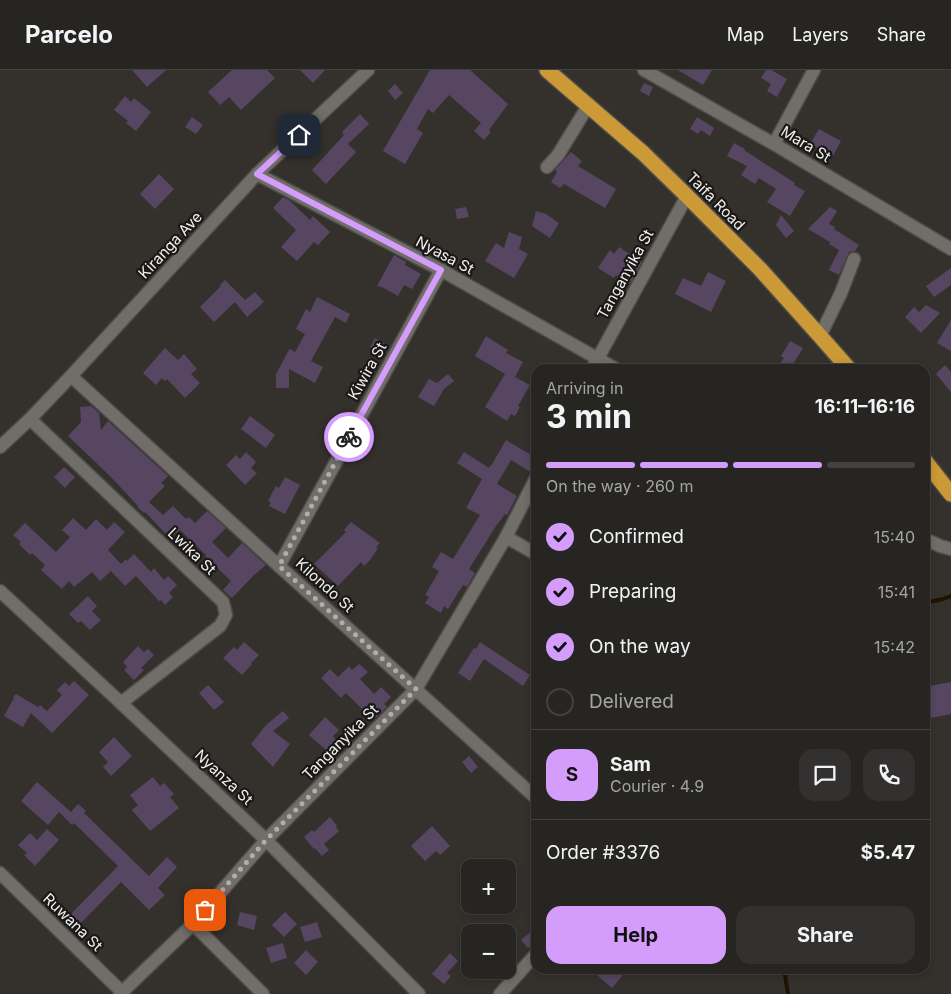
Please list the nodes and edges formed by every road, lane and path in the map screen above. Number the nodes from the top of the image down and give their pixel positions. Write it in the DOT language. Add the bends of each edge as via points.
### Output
graph roads {
  1 [pos="368,70"];
  2 [pos="547,70"];
  3 [pos="644,70"];
  4 [pos="814,70"];
  5 [pos="588,106"];
  6 [pos="774,144"];
  7 [pos="547,167"];
  8 [pos="257,174"];
  9 [pos="687,196"];
  10 [pos="951,249"];
  11 [pos="854,259"];
  12 [pos="441,270"];
  13 [pos="820,336"];
  14 [pos="595,363"];
  15 [pos="845,364"];
  16 [pos="71,376"];
  17 [pos="30,419"];
  18 [pos="0,447"];
  19 [pos="930,467"];
  20 [pos="531,488"];
  21 [pos="951,494"];
  22 [pos="506,537"];
  23 [pos="930,541"];
  24 [pos="951,549"];
  25 [pos="531,551"];
  26 [pos="279,566"];
  27 [pos="0,591"];
  28 [pos="416,689"];
  29 [pos="121,703"];
  30 [pos="531,793"];
  31 [pos="266,840"];
  32 [pos="0,873"];
  33 [pos="193,924"];
  34 [pos="531,960"];
  35 [pos="122,993"];
  36 [pos="262,994"];
  37 [pos="419,994"];
  38 [pos="500,994"];
  1 -- 8 [label="street, Kiranga Ave"];
  2 -- 5 [label="highway, Taifa Road"];
  3 -- 6 [label="street, Mara St"];
  4 -- 6 [label="street"];
  5 -- 7 [label="street"];
  5 -- 9 [label="highway, Taifa Road"];
  6 -- 10 [label="street, Mara St"];
  8 -- 12 [label="street, Nyasa St"];
  8 -- 16 [label="street, Kiranga Ave"];
  9 -- 13 [label="highway, Taifa Road" via="760,269"];
  9 -- 14 [label="street, Tanganyika St"];
  11 -- 13 [label="street"];
  12 -- 14 [label="street, Nyasa St"];
  12 -- 26 [label="street, Kiwira St"];
  13 -- 15 [label="highway, Taifa Road"];
  16 -- 17 [label="street, Kiranga Ave"];
  16 -- 26 [label="street, Kilondo St"];
  17 -- 18 [label="street, Kiranga Ave"];
  17 -- 29 [label="street, Lwika St" via="223,602 226,615 220,626"];
  19 -- 21 [label="highway"];
  20 -- 22 [label="street, Tanganyika St"];
  22 -- 25 [label="street"];
  22 -- 28 [label="street, Tanganyika St"];
  23 -- 24 [label="street"];
  26 -- 28 [label="street, Kilondo St"];
  27 -- 29 [label="street, Nyanza St"];
  28 -- 30 [label="street, Kilondo St"];
  28 -- 31 [label="street, Tanganyika St"];
  29 -- 31 [label="street, Nyanza St"];
  31 -- 33 [label="street, Tanganyika St"];
  31 -- 37 [label="street, Nyanza St"];
  32 -- 35 [label="street, Ruwana St"];
  33 -- 35 [label="street, Tanganyika St"];
  33 -- 36 [label="street"];
  34 -- 38 [label="street"];
}
